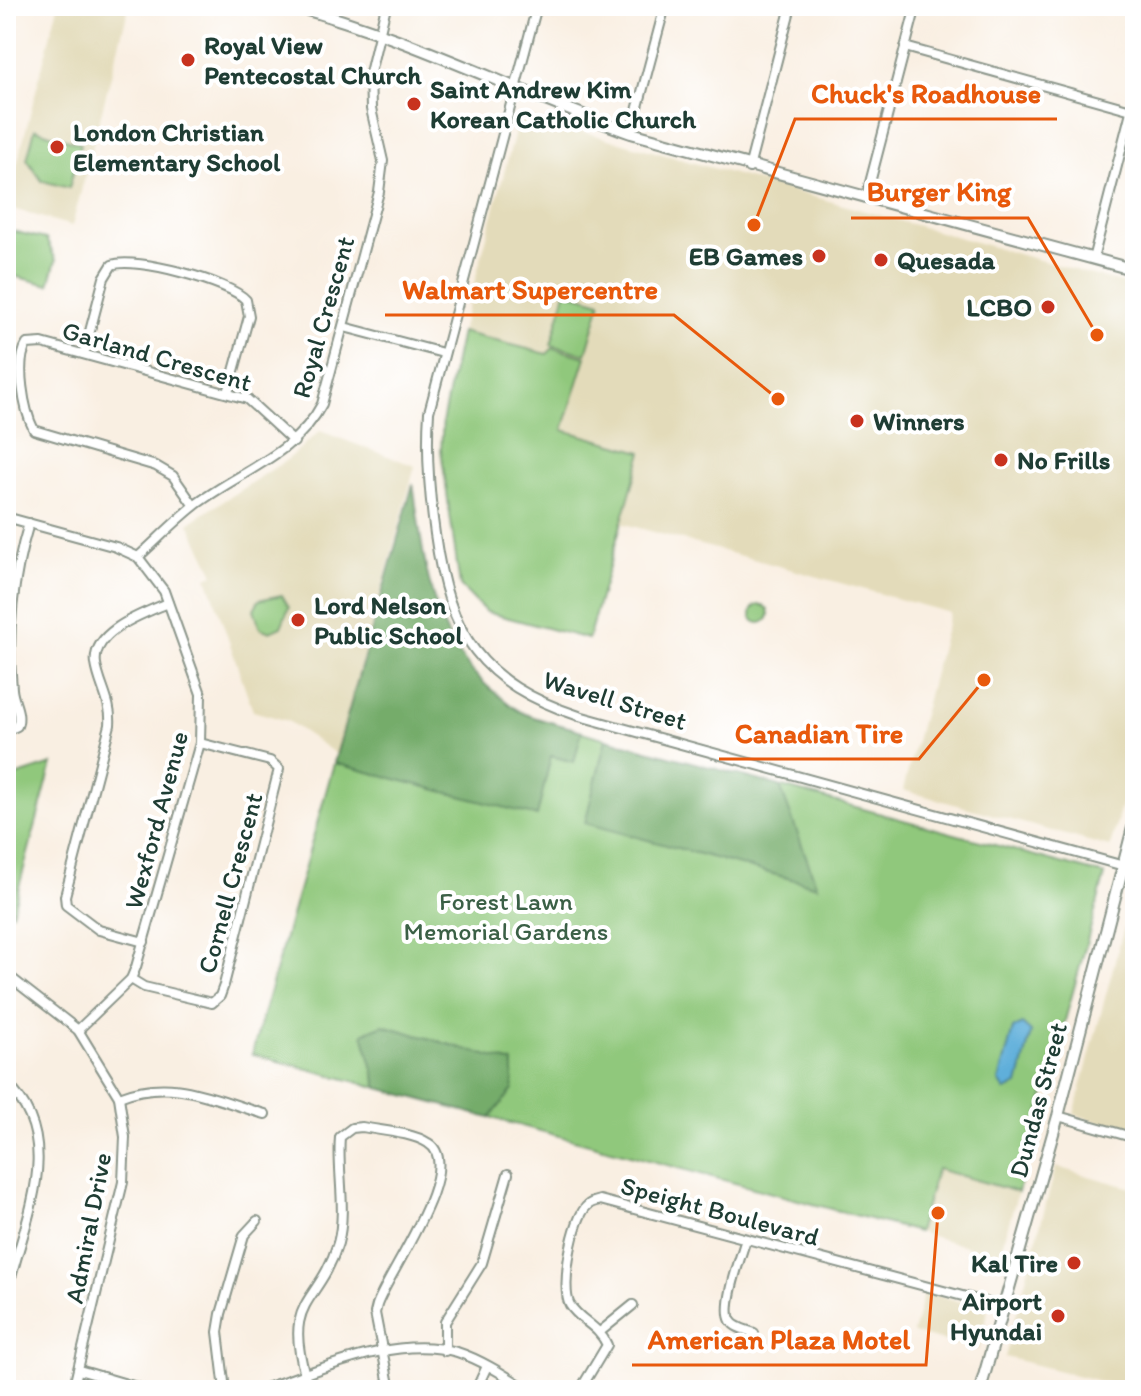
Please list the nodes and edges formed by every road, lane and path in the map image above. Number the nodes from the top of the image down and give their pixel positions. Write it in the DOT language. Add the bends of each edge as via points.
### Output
graph roads {
  1 [pos="293,6"];
  2 [pos="386,6"];
  3 [pos="537,6"];
  4 [pos="665,6"];
  5 [pos="791,6"];
  6 [pos="916,6"];
  7 [pos="379,30"];
  8 [pos="905,47"];
  9 [pos="516,89"];
  10 [pos="1135,96"];
  11 [pos="1133,110"];
  12 [pos="631,133"];
  13 [pos="749,168"];
  14 [pos="866,198"];
  15 [pos="1093,259"];
  16 [pos="1135,270"];
  17 [pos="344,327"];
  18 [pos="443,353"];
  19 [pos="84,354"];
  20 [pos="228,393"];
  21 [pos="294,442"];
  22 [pos="194,506"];
  23 [pos="6,517"];
  24 [pos="29,523"];
  25 [pos="138,557"];
  26 [pos="168,603"];
  27 [pos="6,731"];
  28 [pos="200,743"];
  29 [pos="1135,820"];
  30 [pos="1123,865"];
  31 [pos="1135,869"];
  32 [pos="144,942"];
  33 [pos="6,974"];
  34 [pos="131,979"];
  35 [pos="78,1030"];
  36 [pos="6,1083"];
  37 [pos="119,1097"];
  38 [pos="265,1114"];
  39 [pos="1058,1116"];
  40 [pos="1135,1138"];
  41 [pos="508,1174"];
  42 [pos="257,1221"];
  43 [pos="746,1239"];
  44 [pos="6,1283"];
  45 [pos="633,1305"];
  46 [pos="1004,1307"];
  47 [pos="601,1331"];
  48 [pos="754,1333"];
  49 [pos="383,1351"];
  50 [pos="445,1351"];
  51 [pos="487,1366"];
  52 [pos="79,1370"];
  53 [pos="305,1375"];
  54 [pos="73,1390"];
  55 [pos="147,1390"];
  56 [pos="225,1390"];
  57 [pos="259,1390"];
  58 [pos="390,1390"];
  59 [pos="476,1390"];
  60 [pos="528,1390"];
  61 [pos="580,1390"];
  62 [pos="980,1390"];
  1 -- 7 [label="main road"];
  2 -- 7 [label="street, Royal Crescent"];
  3 -- 9 [label="street, Wavell Street"];
  4 -- 12 [label="street"];
  5 -- 13 [label="street"];
  6 -- 8 [label="street"];
  7 -- 9 [label="main road"];
  7 -- 17 [label="street, Royal Crescent" via="370,73 371,109 383,161"];
  8 -- 11 [label="street"];
  8 -- 14 [label="street"];
  9 -- 12 [label="main road"];
  9 -- 18 [label="street, Wavell Street"];
  10 -- 11 [label="street"];
  11 -- 15 [label="street"];
  12 -- 13 [label="main road"];
  13 -- 14 [label="main road"];
  14 -- 15 [label="main road"];
  15 -- 16 [label="main road"];
  17 -- 18 [label="street"];
  17 -- 21 [label="street, Royal Crescent" via="322,404"];
  18 -- 30 [label="street, Wavell Street" via="426,451 438,554 455,622 498,675 546,705 579,716"];
  19 -- 20 [label="street, Garland Crescent"];
  19 -- 20 [label="street" via="104,278 112,265 137,262 228,288 246,300 249,316"];
  19 -- 22 [label="street, Garland Crescent" via="27,344 21,360 34,430 156,466 173,476"];
  20 -- 21 [label="street, Garland Crescent" via="263,410"];
  21 -- 22 [label="street, Royal Crescent"];
  22 -- 25 [label="street, Royal Crescent"];
  23 -- 24 [label="street"];
  24 -- 25 [label="street"];
  24 -- 27 [label="street" via="14,586 12,691 19,720"];
  25 -- 26 [label="street, Wexford Avenue"];
  26 -- 28 [label="street, Wexford Avenue" via="201,694"];
  26 -- 32 [label="street" via="119,624 99,647 95,661 110,725 65,896 66,905 99,930"];
  28 -- 32 [label="street, Wexford Avenue"];
  28 -- 34 [label="street, Cornell Crescent" via="270,761 279,769 224,985 212,1003"];
  29 -- 30 [label="main road, Dundas Street"];
  30 -- 31 [label="street, Wavell Street"];
  30 -- 39 [label="main road, Dundas Street"];
  32 -- 34 [label="street, Wexford Avenue"];
  33 -- 35 [label="street, Admiral Drive"];
  34 -- 35 [label="street, Wexford Avenue"];
  35 -- 37 [label="street, Admiral Drive"];
  36 -- 44 [label="street" via="31,1113 40,1168"];
  37 -- 38 [label="street" via="178,1087"];
  37 -- 52 [label="street, Admiral Drive" via="125,1137 123,1182"];
  39 -- 40 [label="street"];
  39 -- 46 [label="main road, Dundas Street"];
  41 -- 50 [label="street" via="482,1263 445,1322"];
  42 -- 56 [label="street" via="244,1235 221,1314"];
  43 -- 46 [label="street, Speight Boulevard"];
  43 -- 47 [label="street, Speight Boulevard" via="600,1200 588,1205 580,1216 564,1285 571,1308"];
  43 -- 48 [label="street" via="728,1307 730,1320"];
  45 -- 47 [label="street"];
  46 -- 62 [label="main road, Dundas Street"];
  47 -- 61 [label="street" via="605,1352"];
  49 -- 50 [label="street"];
  49 -- 53 [label="street"];
  49 -- 53 [label="street" via="377,1305 421,1225 438,1155 426,1141 352,1128 340,1137 338,1241 298,1317 295,1342"];
  49 -- 58 [label="street"];
  50 -- 51 [label="street"];
  51 -- 59 [label="street"];
  51 -- 60 [label="street"];
  52 -- 54 [label="street, Admiral Drive"];
  52 -- 55 [label="street"];
  53 -- 57 [label="street"];
}
